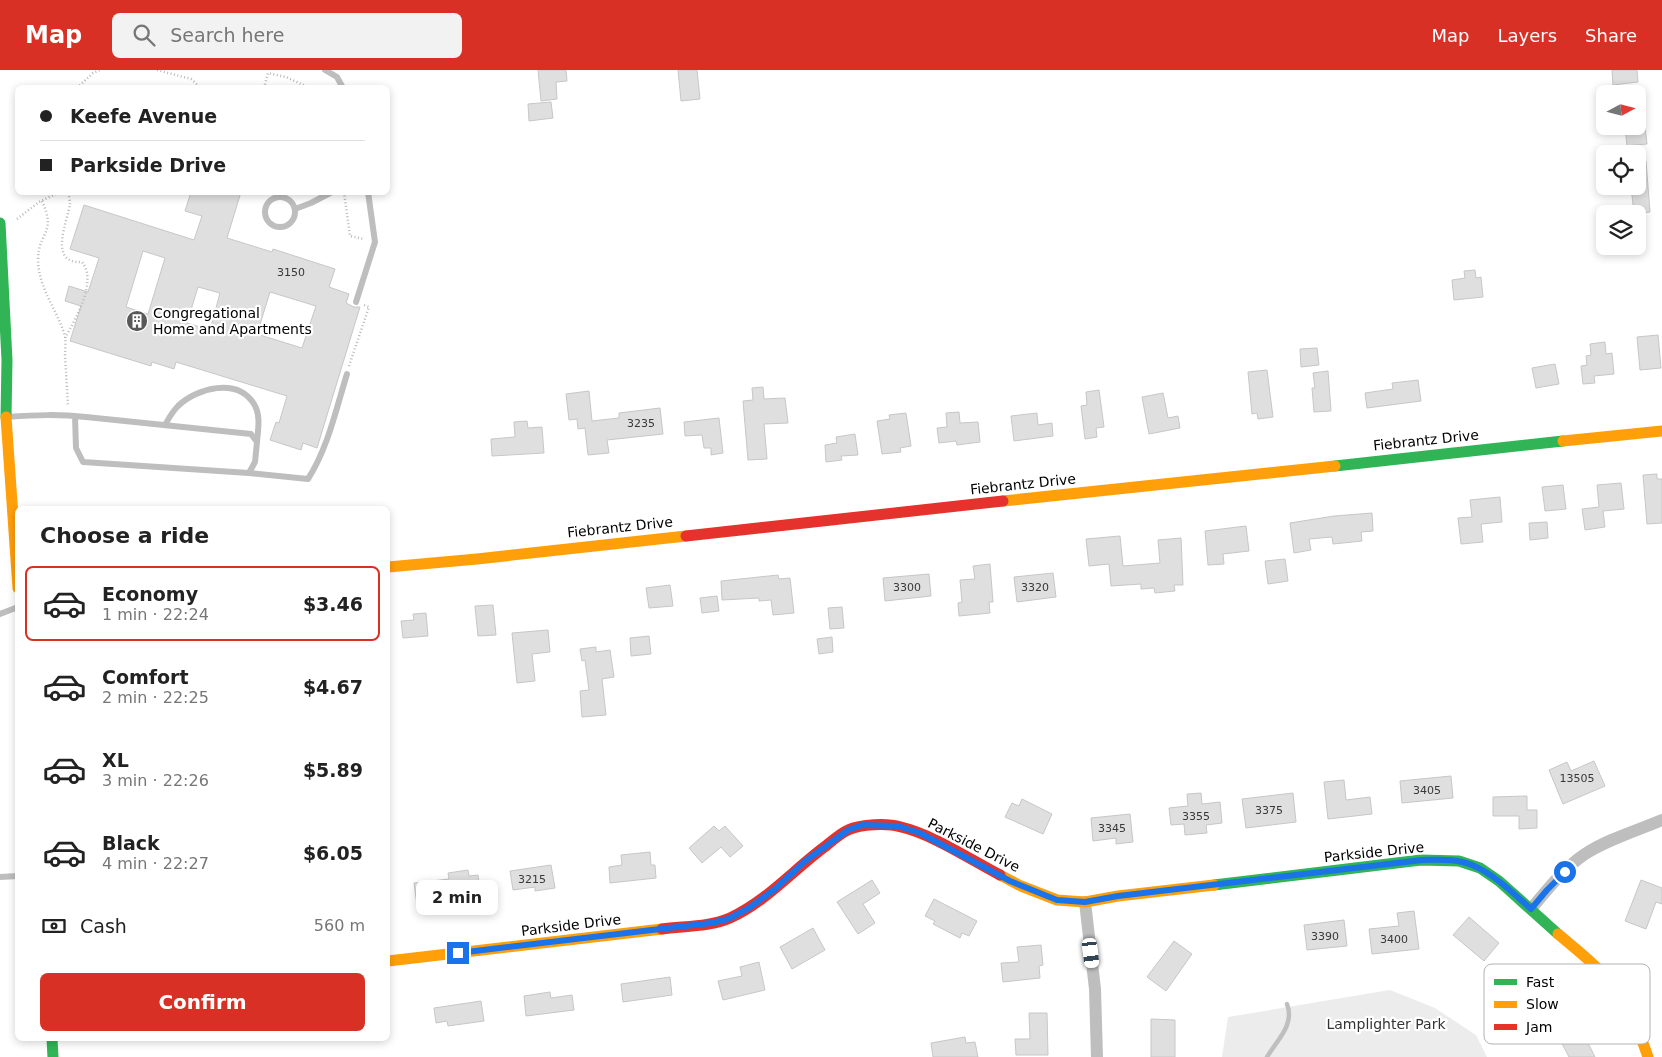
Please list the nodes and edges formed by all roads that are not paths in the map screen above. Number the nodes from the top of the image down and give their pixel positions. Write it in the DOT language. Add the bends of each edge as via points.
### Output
graph roads {
  1 [pos="325,70"];
  2 [pos="341,85"];
  3 [pos="326,195"];
  4 [pos="368,195"];
  5 [pos="295,209"];
  6 [pos="0,223"];
  7 [pos="356,302"];
  8 [pos="346,374"];
  9 [pos="0,403"];
  10 [pos="72,416"];
  11 [pos="3,417"];
  12 [pos="165,425"];
  13 [pos="1662,431"];
  14 [pos="257,442"];
  15 [pos="249,473"];
  16 [pos="15,554"];
  17 [pos="390,567"];
  18 [pos="15,609"];
  19 [pos="0,614"];
  20 [pos="1662,820"];
  21 [pos="15,876"];
  22 [pos="0,877"];
  23 [pos="1085,902"];
  24 [pos="1531,909"];
  25 [pos="390,961"];
  26 [pos="1593,964"];
  27 [pos="52,1041"];
  28 [pos="1643,1044"];
  29 [pos="53,1057"];
  30 [pos="1097,1057"];
  31 [pos="1648,1057"];
  1 -- 2 [label="lane" via="337,77"];
  3 -- 5 [label="lane"];
  4 -- 7 [label="lane" via="375,242"];
  5 -- 5 [label="lane" via="286,198 276,197 268,202 265,216 271,224 281,227 290,223"];
  6 -- 11 [label="street" via="7,360"];
  8 -- 15 [label="lane" via="326,440 308,479"];
  9 -- 11 [label="street"];
  10 -- 11 [label="lane"];
  10 -- 12 [label="lane"];
  10 -- 15 [label="lane" via="76,448 83,462"];
  11 -- 16 [label="street"];
  12 -- 14 [label="lane" via="251,434"];
  12 -- 14 [label="lane" via="182,402 211,389 230,388 243,393 254,404 258,415"];
  13 -- 17 [label="street, Fiebrantz Drive"];
  14 -- 15 [label="lane" via="255,462"];
  18 -- 19 [label="lane"];
  20 -- 24 [label="street" via="1583,855"];
  21 -- 22 [label="lane"];
  23 -- 24 [label="street, Parkside Drive" via="1422,860 1450,860 1472,864"];
  23 -- 25 [label="street, Parkside Drive" via="1057,900 1044,895 906,828 862,825 848,830 804,862 775,889 728,919"];
  23 -- 30 [label="street" via="1095,989"];
  24 -- 26 [label="street, Parkside Drive"];
  27 -- 29 [label="street"];
  28 -- 31 [label="street, Parkside Drive"];
}
